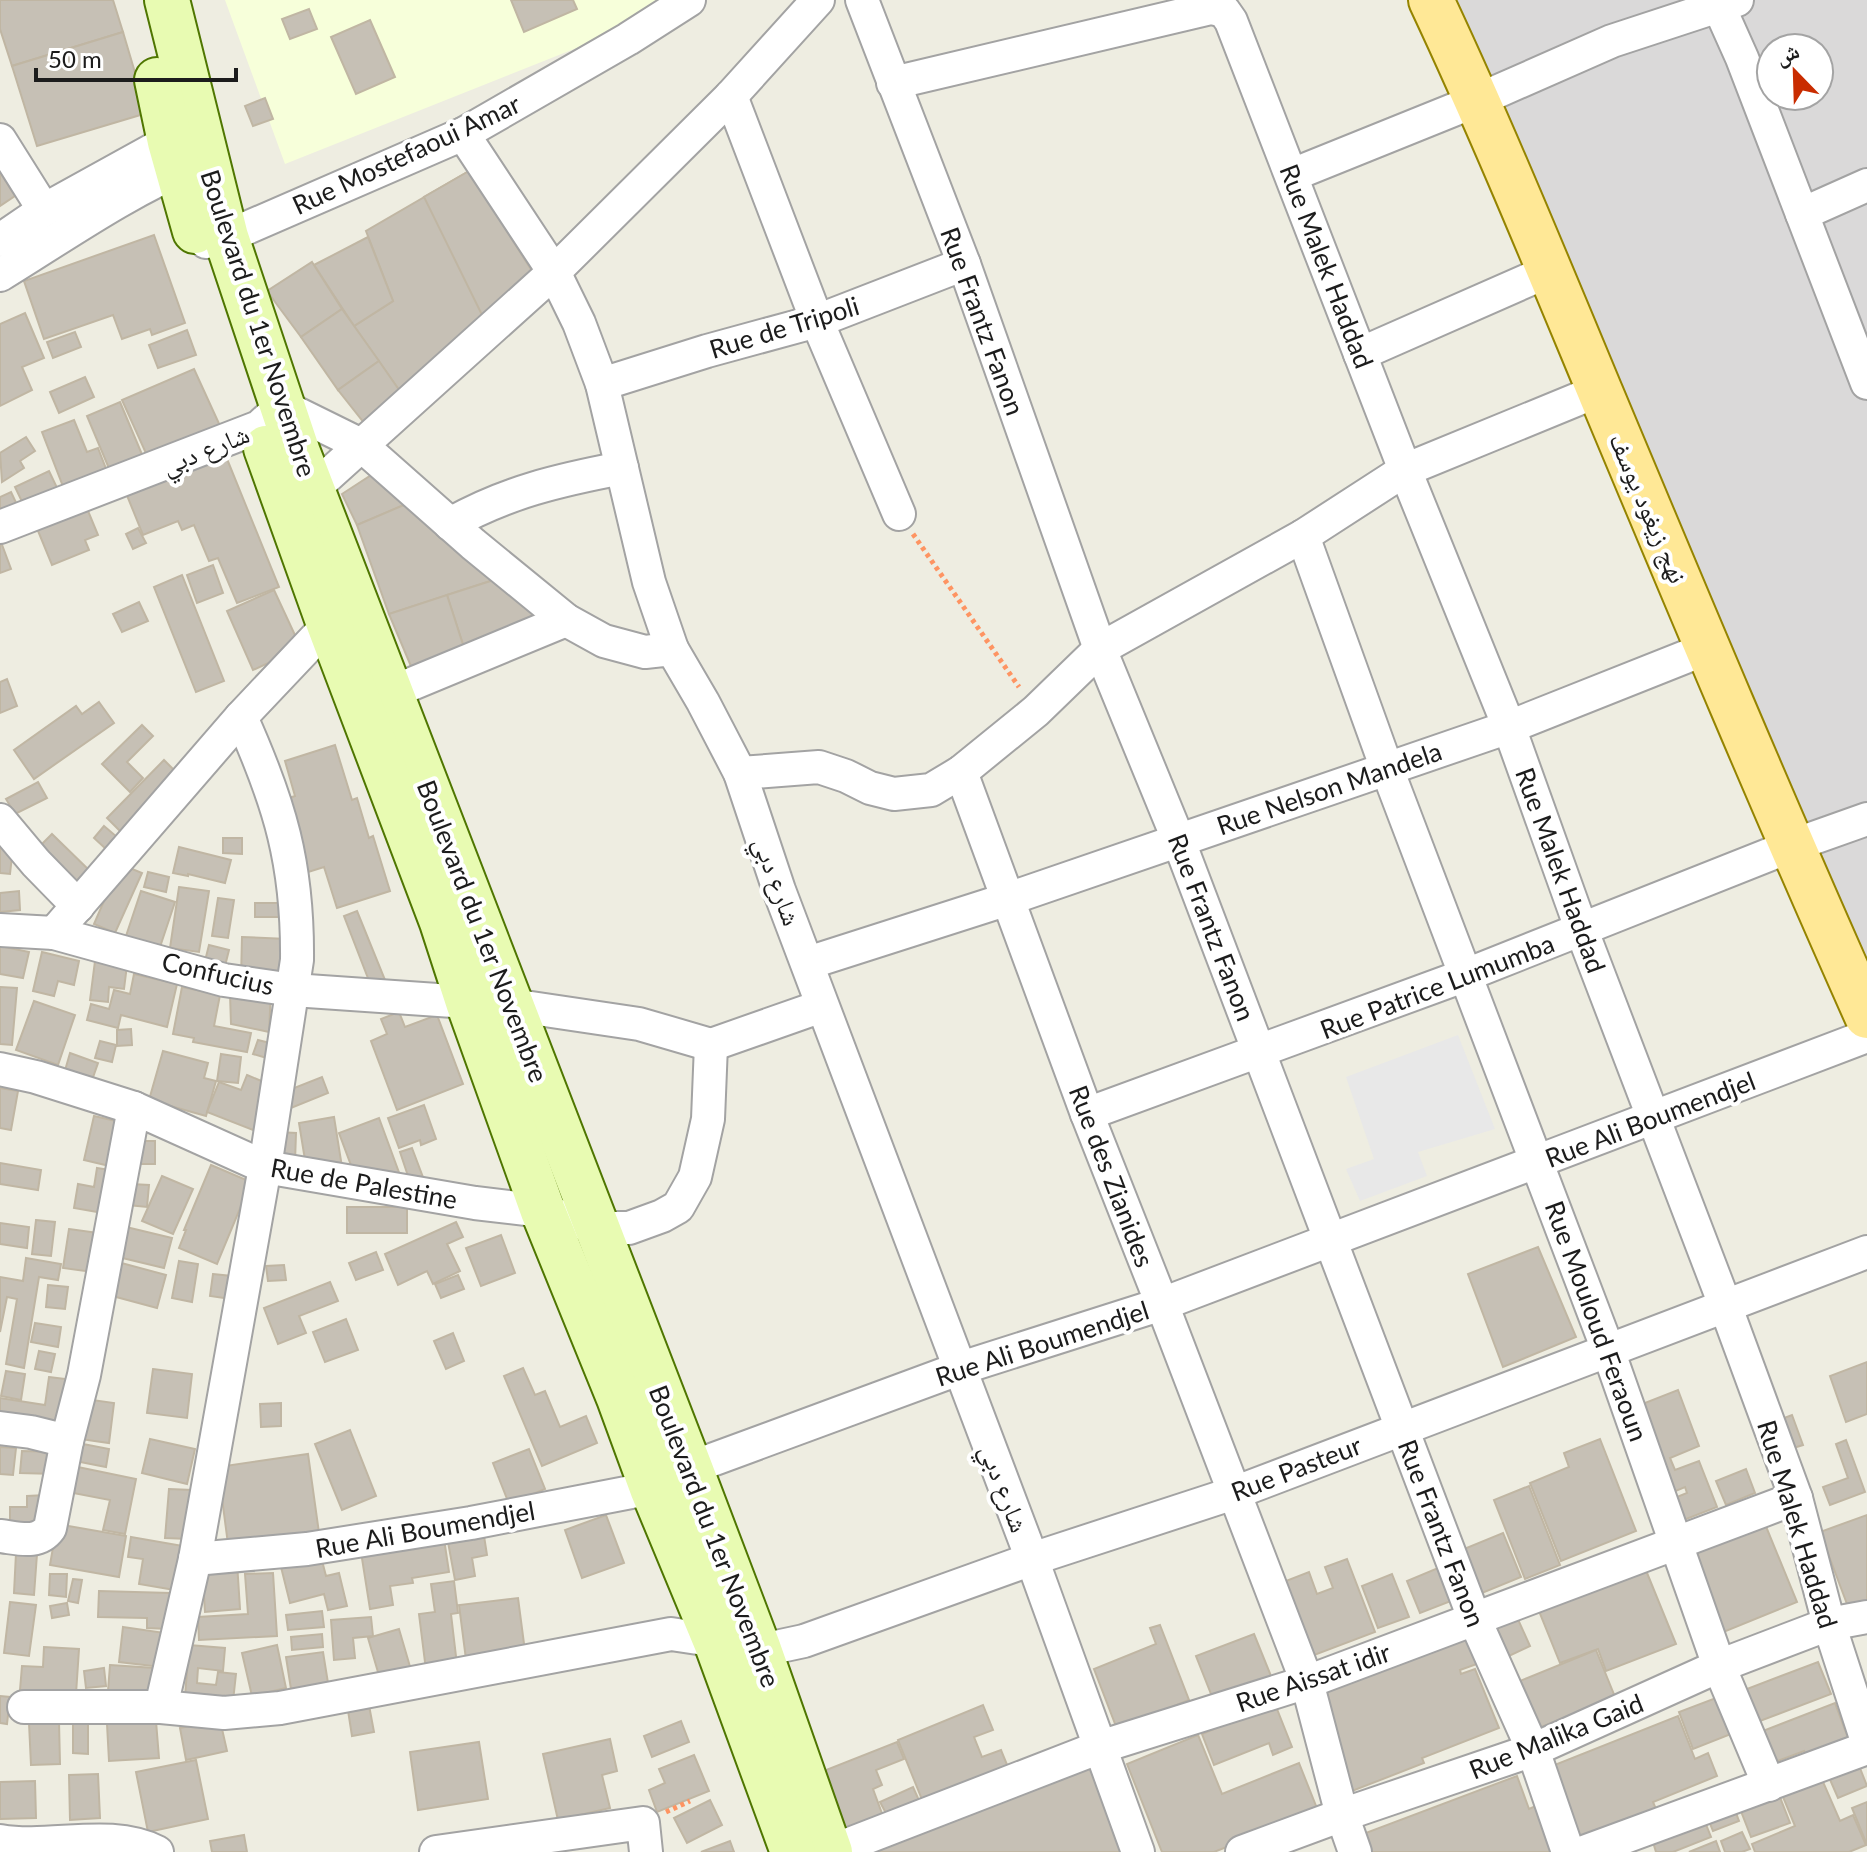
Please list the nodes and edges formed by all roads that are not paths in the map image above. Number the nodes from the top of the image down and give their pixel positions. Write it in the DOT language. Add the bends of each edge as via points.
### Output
graph roads {
  1 [pos="139,0"];
  2 [pos="167,0"];
  3 [pos="689,0"];
  4 [pos="818,0"];
  5 [pos="862,0"];
  6 [pos="1431,0"];
  7 [pos="1724,2"];
  8 [pos="1117,14"];
  9 [pos="893,83"];
  10 [pos="731,96"];
  11 [pos="1478,100"];
  12 [pos="463,134"];
  13 [pos="0,140"];
  14 [pos="187,149"];
  15 [pos="1292,175"];
  16 [pos="1867,185"];
  17 [pos="44,210"];
  18 [pos="1802,214"];
  19 [pos="0,240"];
  20 [pos="213,240"];
  21 [pos="964,264"];
  22 [pos="1551,270"];
  23 [pos="554,272"];
  24 [pos="0,275"];
  25 [pos="817,321"];
  26 [pos="1360,354"];
  27 [pos="1867,383"];
  28 [pos="602,384"];
  29 [pos="1600,390"];
  30 [pos="270,416"];
  31 [pos="361,445"];
  32 [pos="622,468"];
  33 [pos="1405,470"];
  34 [pos="313,489"];
  35 [pos="899,514"];
  36 [pos="450,524"];
  37 [pos="0,527"];
  38 [pos="1303,536"];
  39 [pos="344,617"];
  40 [pos="566,620"];
  41 [pos="1708,648"];
  42 [pos="672,649"];
  43 [pos="1100,649"];
  44 [pos="376,700"];
  45 [pos="241,717"];
  46 [pos="1509,727"];
  47 [pos="1387,769"];
  48 [pos="961,772"];
  49 [pos="740,773"];
  50 [pos="1867,819"];
  51 [pos="0,820"];
  52 [pos="1178,839"];
  53 [pos="1791,846"];
  54 [pos="1008,899"];
  55 [pos="78,906"];
  56 [pos="0,930"];
  57 [pos="1582,931"];
  58 [pos="54,933"];
  59 [pos="808,963"];
  60 [pos="1466,975"];
  61 [pos="293,990"];
  62 [pos="468,1002"];
  63 [pos="511,1005"];
  64 [pos="822,1006"];
  65 [pos="1867,1016"];
  66 [pos="1867,1036"];
  67 [pos="711,1045"];
  68 [pos="1260,1053"];
  69 [pos="0,1069"];
  70 [pos="134,1108"];
  71 [pos="1087,1114"];
  72 [pos="1654,1118"];
  73 [pos="1537,1162"];
  74 [pos="265,1167"];
  75 [pos="543,1211"];
  76 [pos="599,1228"];
  77 [pos="1332,1239"];
  78 [pos="1867,1252"];
  79 [pos="1162,1304"];
  80 [pos="1725,1305"];
  81 [pos="1608,1350"];
  82 [pos="961,1368"];
  83 [pos="0,1428"];
  84 [pos="1402,1428"];
  85 [pos="67,1441"];
  86 [pos="690,1468"];
  87 [pos="652,1488"];
  88 [pos="1234,1493"];
  89 [pos="1796,1498"];
  90 [pos="0,1536"];
  91 [pos="1677,1541"];
  92 [pos="195,1559"];
  93 [pos="1032,1559"];
  94 [pos="1867,1617"];
  95 [pos="1474,1618"];
  96 [pos="1829,1624"];
  97 [pos="737,1645"];
  98 [pos="1719,1666"];
  99 [pos="1307,1682"];
  100 [pos="24,1707"];
  101 [pos="161,1707"];
  102 [pos="1867,1741"];
  103 [pos="1100,1747"];
  104 [pos="1867,1748"];
  105 [pos="1533,1750"];
  106 [pos="1769,1785"];
  107 [pos="1342,1815"];
  108 [pos="644,1838"];
  109 [pos="0,1841"];
  110 [pos="157,1852"];
  111 [pos="436,1852"];
  112 [pos="793,1852"];
  113 [pos="829,1852"];
  114 [pos="1138,1852"];
  115 [pos="1242,1852"];
  116 [pos="1355,1852"];
  117 [pos="1568,1852"];
  118 [pos="1584,1852"];
  1 -- 14 [label="main road, Boulevard du 1er Novembre"];
  2 -- 14 [label="main road, Boulevard du 1er Novembre"];
  3 -- 12 [label="street, Rue Mostefaoui Amar"];
  4 -- 10 [label="street"];
  5 -- 9 [label="street, Rue Frantz Fanon"];
  6 -- 11 [label="main road, نهج زيغود يوسف"];
  7 -- 11 [label="street" via="1612,41"];
  7 -- 18 [label="street"];
  8 -- 9 [label="street"];
  8 -- 15 [label="street, Rue Malek Haddad" via="1224,11"];
  9 -- 21 [label="street, Rue Frantz Fanon"];
  10 -- 23 [label="street"];
  10 -- 25 [label="street"];
  11 -- 15 [label="street"];
  11 -- 22 [label="main road, نهج زيغود يوسف"];
  12 -- 20 [label="street, Rue Mostefaoui Amar"];
  12 -- 23 [label="street, شارع دبي"];
  13 -- 17 [label="street"];
  14 -- 17 [label="street"];
  14 -- 20 [label="main road, Boulevard du 1er Novembre"];
  14 -- 24 [label="street"];
  15 -- 26 [label="street, Rue Malek Haddad"];
  16 -- 18 [label="street"];
  17 -- 19 [label="street"];
  18 -- 27 [label="street"];
  20 -- 30 [label="main road, Boulevard du 1er Novembre"];
  21 -- 25 [label="street, Rue de Tripoli"];
  21 -- 43 [label="street, Rue Frantz Fanon"];
  22 -- 26 [label="street"];
  22 -- 29 [label="main road, نهج زيغود يوسف"];
  23 -- 28 [label="street, شارع دبي"];
  23 -- 31 [label="street"];
  25 -- 28 [label="street, Rue de Tripoli"];
  25 -- 35 [label="street"];
  26 -- 33 [label="street, Rue Malek Haddad"];
  28 -- 32 [label="street, شارع دبي"];
  29 -- 33 [label="street"];
  29 -- 41 [label="main road, نهج زيغود يوسف"];
  30 -- 31 [label="street"];
  30 -- 34 [label="main road, Boulevard du 1er Novembre"];
  30 -- 37 [label="street, شارع دبي"];
  30 -- 39 [label="main road, Boulevard du 1er Novembre"];
  31 -- 34 [label="street"];
  31 -- 36 [label="street"];
  32 -- 36 [label="street" via="521,491"];
  32 -- 42 [label="street, شارع دبي" via="649,582"];
  33 -- 38 [label="street"];
  33 -- 46 [label="street, Rue Malek Haddad"];
  34 -- 39 [label="main road, Boulevard du 1er Novembre"];
  36 -- 40 [label="street"];
  38 -- 43 [label="street"];
  38 -- 47 [label="street, Rue Mouloud Feraoun"];
  39 -- 44 [label="main road, Boulevard du 1er Novembre"];
  39 -- 45 [label="street"];
  40 -- 42 [label="street" via="604,641 645,652"];
  40 -- 44 [label="street"];
  41 -- 46 [label="street, Rue Nelson Mandela"];
  41 -- 53 [label="main road, نهج زيغود يوسف"];
  42 -- 49 [label="street, شارع دبي"];
  43 -- 48 [label="street" via="1036,711"];
  43 -- 52 [label="street, Rue Frantz Fanon"];
  44 -- 62 [label="main road, Boulevard du 1er Novembre"];
  44 -- 63 [label="main road, Boulevard du 1er Novembre"];
  45 -- 55 [label="street"];
  45 -- 61 [label="street" via="277,801 289,845 297,931"];
  46 -- 47 [label="street, Rue Nelson Mandela"];
  46 -- 57 [label="street, Rue Malek Haddad"];
  47 -- 52 [label="street, Rue Nelson Mandela"];
  47 -- 60 [label="street, Rue Mouloud Feraoun"];
  48 -- 49 [label="street" via="931,790 894,794 819,767"];
  48 -- 54 [label="street, Rue des Zianides"];
  49 -- 59 [label="street, شارع دبي"];
  50 -- 53 [label="street, Rue Patrice Lumumba"];
  51 -- 55 [label="street"];
  52 -- 54 [label="street, Rue Nelson Mandela"];
  52 -- 68 [label="street, Rue Frantz Fanon"];
  53 -- 57 [label="street, Rue Patrice Lumumba"];
  53 -- 65 [label="main road, نهج زيغود يوسف"];
  54 -- 59 [label="street, Rue Nelson Mandela"];
  54 -- 71 [label="street, Rue des Zianides"];
  55 -- 58 [label="street"];
  56 -- 58 [label="street, Confucius"];
  57 -- 60 [label="street, Rue Patrice Lumumba"];
  57 -- 72 [label="street, Rue Malek Haddad"];
  58 -- 61 [label="street, Confucius" via="224,980"];
  59 -- 64 [label="street, شارع دبي"];
  60 -- 68 [label="street, Rue Patrice Lumumba"];
  60 -- 73 [label="street, Rue Mouloud Feraoun"];
  61 -- 62 [label="street, Confucius"];
  61 -- 74 [label="street"];
  62 -- 63 [label="street, Confucius"];
  62 -- 75 [label="main road, Boulevard du 1er Novembre"];
  63 -- 67 [label="street, Confucius" via="639,1024"];
  63 -- 76 [label="main road, Boulevard du 1er Novembre"];
  64 -- 67 [label="street"];
  64 -- 82 [label="street, شارع دبي"];
  66 -- 72 [label="street, Rue Ali Boumendjel"];
  67 -- 76 [label="street" via="708,1119 686,1197 670,1212 629,1228"];
  68 -- 71 [label="street, Rue Patrice Lumumba"];
  68 -- 77 [label="street, Rue Frantz Fanon"];
  69 -- 70 [label="street, Rue de Palestine"];
  70 -- 74 [label="street, Rue de Palestine"];
  70 -- 85 [label="street"];
  71 -- 79 [label="street, Rue des Zianides"];
  72 -- 73 [label="street, Rue Ali Boumendjel"];
  72 -- 80 [label="street, Rue Malek Haddad"];
  73 -- 77 [label="street, Rue Ali Boumendjel"];
  73 -- 81 [label="street, Rue Mouloud Feraoun"];
  74 -- 75 [label="street, Rue de Palestine"];
  74 -- 92 [label="street"];
  75 -- 76 [label="street, Rue de Palestine"];
  75 -- 87 [label="main road, Boulevard du 1er Novembre"];
  76 -- 86 [label="main road, Boulevard du 1er Novembre"];
  77 -- 79 [label="street, Rue Ali Boumendjel"];
  77 -- 84 [label="street, Rue Frantz Fanon"];
  78 -- 80 [label="street, Rue Pasteur"];
  79 -- 82 [label="street, Rue Ali Boumendjel"];
  79 -- 88 [label="street, Rue des Zianides"];
  80 -- 81 [label="street, Rue Pasteur"];
  80 -- 89 [label="street, Rue Malek Haddad"];
  81 -- 84 [label="street, Rue Pasteur"];
  81 -- 91 [label="street, Rue Mouloud Feraoun"];
  82 -- 86 [label="street, Rue Ali Boumendjel"];
  82 -- 93 [label="street, شارع دبي"];
  83 -- 85 [label="street"];
  84 -- 88 [label="street, Rue Pasteur"];
  84 -- 95 [label="street, Rue Frantz Fanon"];
  85 -- 90 [label="street" via="46,1534 38,1539"];
  86 -- 87 [label="street, Rue Ali Boumendjel"];
  86 -- 97 [label="main road, Boulevard du 1er Novembre"];
  87 -- 92 [label="street, Rue Ali Boumendjel" via="307,1549"];
  87 -- 97 [label="main road, Boulevard du 1er Novembre"];
  88 -- 93 [label="street, Rue Pasteur"];
  88 -- 99 [label="street, Rue des Zianides"];
  89 -- 91 [label="street, Rue Aissat idir"];
  89 -- 96 [label="street, Rue Malek Haddad"];
  91 -- 95 [label="street, Rue Aissat idir"];
  91 -- 98 [label="street, Rue Mouloud Feraoun"];
  92 -- 101 [label="street"];
  93 -- 97 [label="street, Rue Pasteur" via="804,1641 776,1647"];
  93 -- 103 [label="street, شارع دبي"];
  94 -- 96 [label="street, Rue Malika Gaid"];
  95 -- 99 [label="street, Rue Aissat idir"];
  95 -- 105 [label="street, Rue Frantz Fanon"];
  96 -- 98 [label="street, Rue Malika Gaid"];
  96 -- 102 [label="street, Rue Malek Haddad"];
  97 -- 101 [label="street, Rue Pasteur" via="671,1634 280,1708 224,1713"];
  97 -- 112 [label="main road, Boulevard du 1er Novembre"];
  97 -- 113 [label="main road, Boulevard du 1er Novembre"];
  98 -- 105 [label="street, Rue Malika Gaid"];
  98 -- 106 [label="street, Rue Mouloud Feraoun"];
  99 -- 103 [label="street, Rue Aissat idir"];
  99 -- 107 [label="street, Rue des Zianides"];
  100 -- 101 [label="street, Rue Pasteur"];
  103 -- 113 [label="street, Rue Aissat idir"];
  103 -- 114 [label="street, شارع دبي"];
  104 -- 106 [label="street"];
  105 -- 107 [label="street, Rue Malika Gaid"];
  105 -- 117 [label="street, Rue Frantz Fanon"];
  106 -- 118 [label="street"];
  107 -- 115 [label="street, Rue Malika Gaid"];
  107 -- 116 [label="street, Rue des Zianides"];
  108 -- 111 [label="street"];
  109 -- 110 [label="street" via="107,1841"];
}
